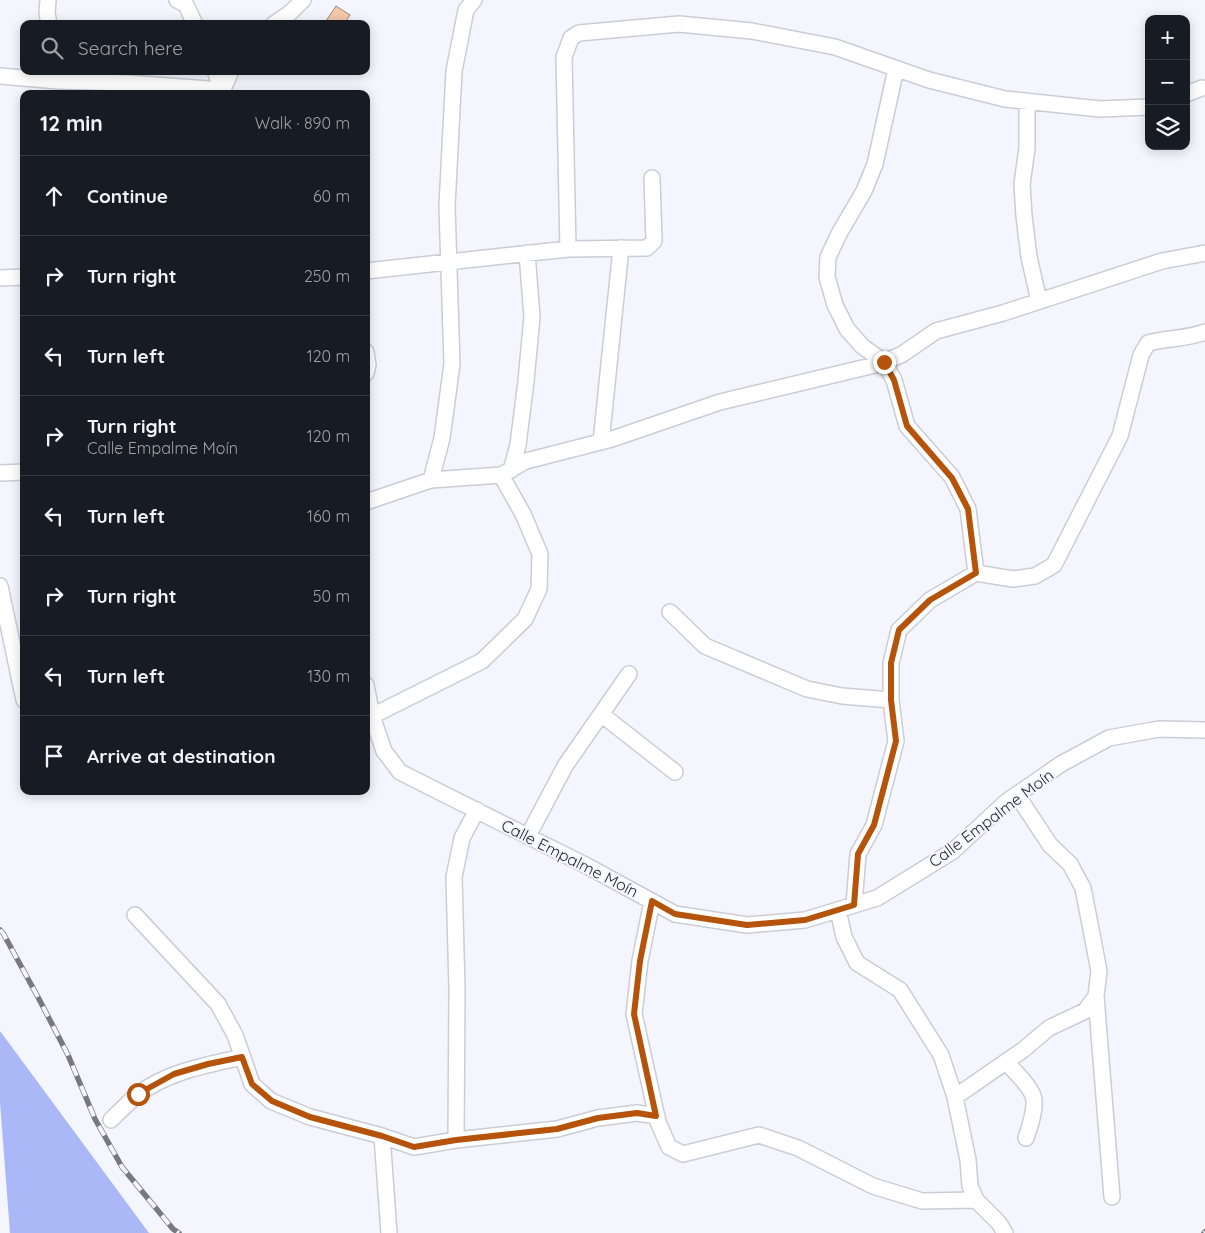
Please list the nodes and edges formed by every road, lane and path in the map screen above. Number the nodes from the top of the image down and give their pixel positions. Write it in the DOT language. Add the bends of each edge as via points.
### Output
graph roads {
  1 [pos="48,0"];
  2 [pos="177,0"];
  3 [pos="303,0"];
  4 [pos="474,0"];
  5 [pos="48,20"];
  6 [pos="193,20"];
  7 [pos="280,20"];
  8 [pos="896,69"];
  9 [pos="216,75"];
  10 [pos="229,75"];
  11 [pos="0,76"];
  12 [pos="57,76"];
  13 [pos="1202,88"];
  14 [pos="200,90"];
  15 [pos="220,90"];
  16 [pos="222,90"];
  17 [pos="1190,92"];
  18 [pos="1026,101"];
  19 [pos="1145,108"];
  20 [pos="652,178"];
  21 [pos="621,248"];
  22 [pos="568,249"];
  23 [pos="1205,253"];
  24 [pos="527,254"];
  25 [pos="450,262"];
  26 [pos="370,271"];
  27 [pos="20,277"];
  28 [pos="0,278"];
  29 [pos="1039,302"];
  30 [pos="1205,332"];
  31 [pos="884,362"];
  32 [pos="600,442"];
  33 [pos="20,472"];
  34 [pos="506,472"];
  35 [pos="0,473"];
  36 [pos="431,480"];
  37 [pos="370,501"];
  38 [pos="976,573"];
  39 [pos="0,586"];
  40 [pos="670,612"];
  41 [pos="629,674"];
  42 [pos="20,681"];
  43 [pos="891,700"];
  44 [pos="370,706"];
  45 [pos="601,714"];
  46 [pos="372,716"];
  47 [pos="1205,730"];
  48 [pos="674,772"];
  49 [pos="1017,795"];
  50 [pos="477,810"];
  51 [pos="528,836"];
  52 [pos="652,901"];
  53 [pos="854,905"];
  54 [pos="838,910"];
  55 [pos="135,915"];
  56 [pos="1096,996"];
  57 [pos="242,1057"];
  58 [pos="1006,1062"];
  59 [pos="955,1097"];
  60 [pos="656,1116"];
  61 [pos="111,1120"];
  62 [pos="382,1136"];
  63 [pos="1026,1138"];
  64 [pos="456,1140"];
  65 [pos="1112,1198"];
  66 [pos="976,1200"];
  67 [pos="389,1233"];
  68 [pos="1005,1233"];
  1 -- 5 [label="street"];
  2 -- 6 [label="street" via="186,5"];
  3 -- 7 [label="street"];
  4 -- 25 [label="street" via="466,10 454,71 448,206"];
  8 -- 18 [label="street" via="1005,99"];
  8 -- 22 [label="street" via="835,47 752,31 679,24 579,33 571,38 564,57"];
  8 -- 31 [label="street" via="875,164 828,257 827,277 835,305 847,329 862,346"];
  9 -- 15 [label="street"];
  10 -- 16 [label="street"];
  11 -- 12 [label="street"];
  12 -- 14 [label="street"];
  13 -- 17 [label="street"];
  18 -- 19 [label="street" via="1100,109"];
  18 -- 29 [label="street" via="1027,148 1022,184 1024,216"];
  20 -- 21 [label="street" via="654,241 647,248"];
  21 -- 22 [label="street"];
  21 -- 32 [label="street"];
  22 -- 24 [label="street"];
  23 -- 29 [label="street" via="1162,261"];
  24 -- 25 [label="street"];
  24 -- 34 [label="street" via="532,317 526,381 518,445"];
  25 -- 26 [label="street"];
  25 -- 36 [label="street" via="452,364 442,438"];
  27 -- 28 [label="street"];
  29 -- 31 [label="street" via="936,331"];
  30 -- 38 [label="street" via="1148,343 1140,355 1120,436 1054,565 1035,576 1013,580"];
  31 -- 32 [label="street" via="720,402"];
  31 -- 38 [label="street" via="894,380 907,426 952,478 968,509"];
  32 -- 34 [label="street" via="526,461"];
  33 -- 35 [label="street"];
  34 -- 36 [label="street"];
  34 -- 46 [label="street" via="540,554 539,589 525,619 482,661"];
  36 -- 37 [label="street"];
  38 -- 43 [label="street" via="930,600 899,630 891,663"];
  39 -- 42 [label="street"];
  40 -- 43 [label="street" via="705,646 807,689"];
  41 -- 45 [label="street"];
  43 -- 53 [label="street" via="896,741 874,825 858,854"];
  44 -- 46 [label="street, Calle Empalme Moín"];
  45 -- 48 [label="street"];
  45 -- 51 [label="street" via="565,766"];
  46 -- 50 [label="street, Calle Empalme Moín" via="384,751 400,772"];
  47 -- 49 [label="street, Calle Empalme Moín" via="1159,729 1109,738 1061,764"];
  49 -- 53 [label="street, Calle Empalme Moín" via="953,851 877,898"];
  49 -- 56 [label="street" via="1050,845 1070,864 1083,888 1099,971"];
  50 -- 51 [label="street, Calle Empalme Moín"];
  50 -- 64 [label="street" via="462,838 454,877"];
  51 -- 52 [label="street, Calle Empalme Moín"];
  52 -- 54 [label="street, Calle Empalme Moín" via="675,914 747,925 805,920"];
  52 -- 60 [label="street" via="634,1014"];
  53 -- 54 [label="street, Calle Empalme Moín"];
  54 -- 59 [label="street" via="844,937 857,963 900,990 941,1055"];
  55 -- 57 [label="street" via="218,1004 235,1035"];
  56 -- 58 [label="street" via="1085,1011 1049,1028"];
  56 -- 65 [label="street"];
  57 -- 61 [label="street" via="174,1074 138,1094"];
  57 -- 62 [label="street" via="252,1084 272,1101 310,1117"];
  58 -- 59 [label="street"];
  58 -- 63 [label="street" via="1034,1098"];
  59 -- 66 [label="street" via="970,1186"];
  60 -- 64 [label="street" via="627,1114 557,1129"];
  60 -- 66 [label="street" via="670,1147 683,1154 759,1135 798,1148 873,1186 922,1201"];
  62 -- 64 [label="street" via="414,1147"];
  62 -- 67 [label="street"];
  66 -- 68 [label="street"];
}
